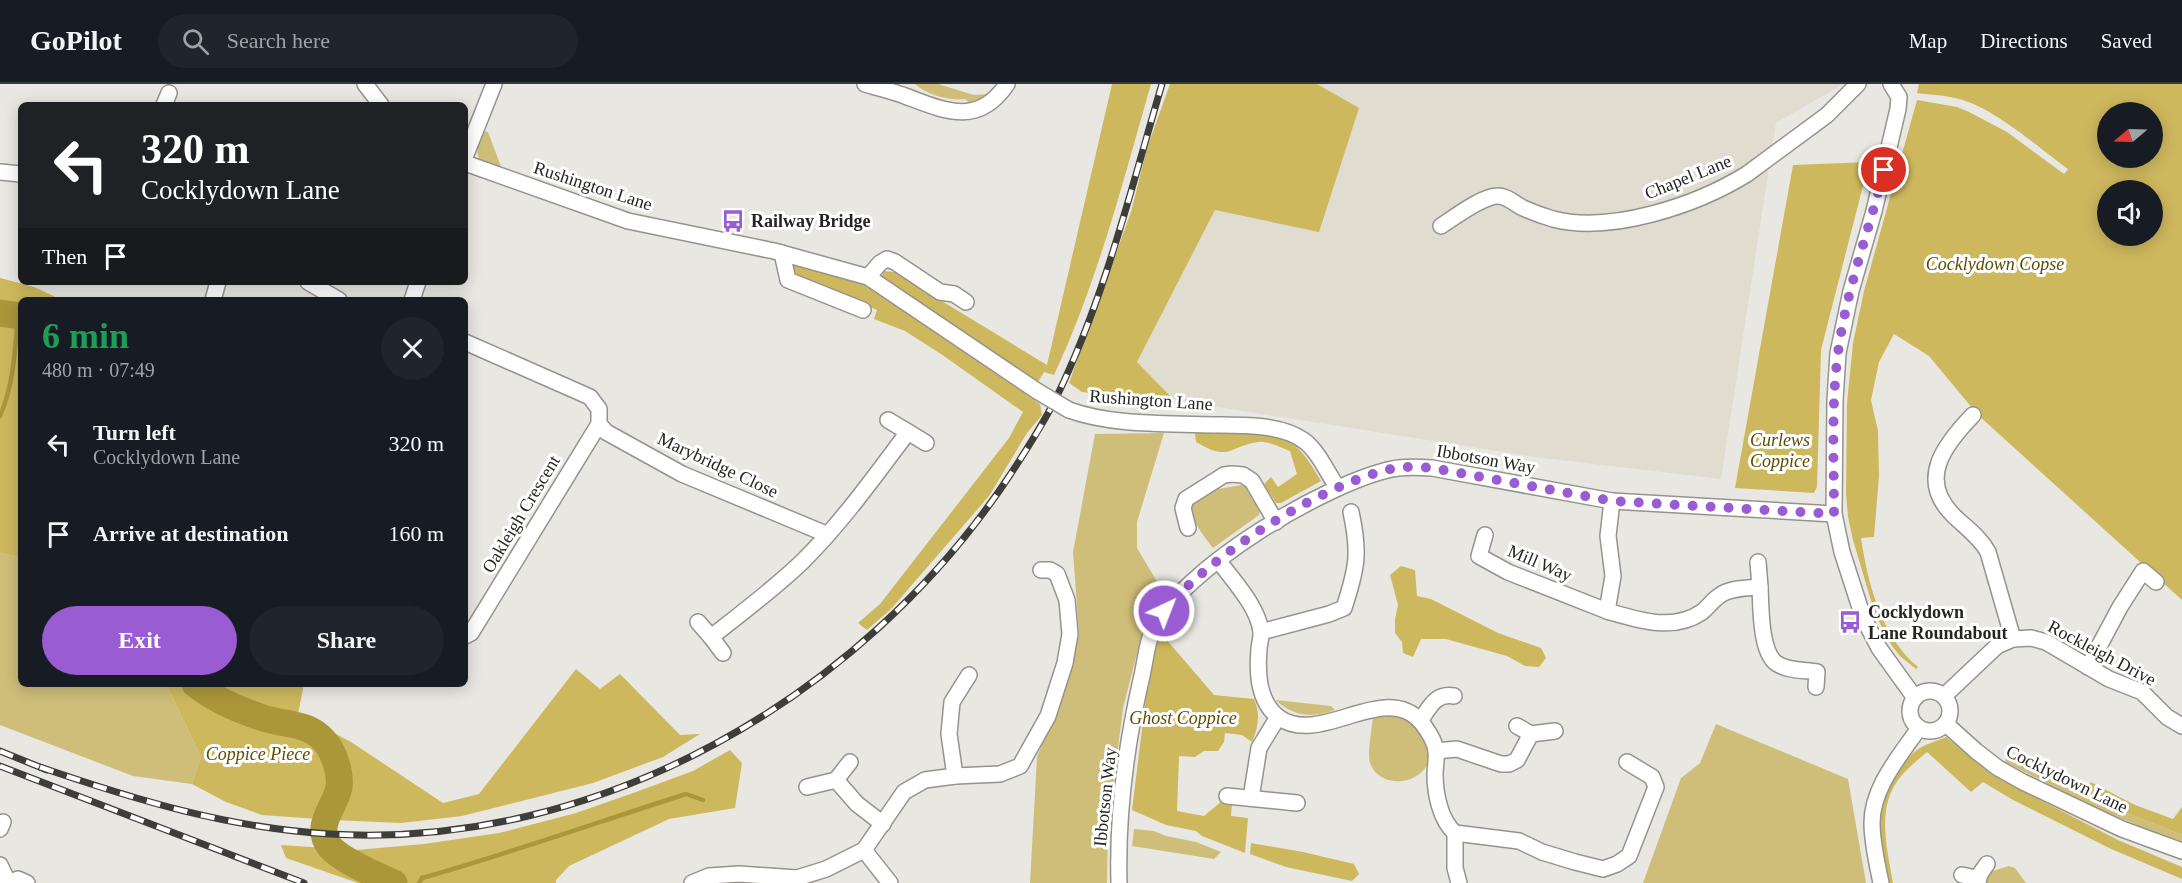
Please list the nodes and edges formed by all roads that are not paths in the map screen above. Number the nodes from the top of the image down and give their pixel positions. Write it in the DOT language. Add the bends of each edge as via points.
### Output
graph roads {
  1 [pos="365,84"];
  2 [pos="494,84"];
  3 [pos="865,84"];
  4 [pos="1007,84"];
  5 [pos="1858,84"];
  6 [pos="1892,84"];
  7 [pos="900,89"];
  8 [pos="379,102"];
  9 [pos="468,149"];
  10 [pos="468,164"];
  11 [pos="0,172"];
  12 [pos="18,174"];
  13 [pos="1441,226"];
  14 [pos="783,253"];
  15 [pos="868,277"];
  16 [pos="313,285"];
  17 [pos="334,297"];
  18 [pos="966,302"];
  19 [pos="863,310"];
  20 [pos="468,343"];
  21 [pos="602,413"];
  22 [pos="1973,416"];
  23 [pos="888,420"];
  24 [pos="908,432"];
  25 [pos="926,443"];
  26 [pos="1338,488"];
  27 [pos="1612,501"];
  28 [pos="1351,512"];
  29 [pos="1834,514"];
  30 [pos="1275,522"];
  31 [pos="1188,528"];
  32 [pos="826,534"];
  33 [pos="1485,535"];
  34 [pos="1219,561"];
  35 [pos="1758,562"];
  36 [pos="1041,570"];
  37 [pos="2156,582"];
  38 [pos="1760,587"];
  39 [pos="1607,611"];
  40 [pos="698,622"];
  41 [pos="1261,632"];
  42 [pos="711,638"];
  43 [pos="468,639"];
  44 [pos="2013,639"];
  45 [pos="723,653"];
  46 [pos="2088,668"];
  47 [pos="969,675"];
  48 [pos="1816,687"];
  49 [pos="1454,696"];
  50 [pos="1944,696"];
  51 [pos="1915,698"];
  52 [pos="1278,717"];
  53 [pos="1420,721"];
  54 [pos="1946,724"];
  55 [pos="1517,726"];
  56 [pos="2182,726"];
  57 [pos="1919,728"];
  58 [pos="1555,731"];
  59 [pos="1531,734"];
  60 [pos="1436,751"];
  61 [pos="850,762"];
  62 [pos="1627,762"];
  63 [pos="955,776"];
  64 [pos="836,780"];
  65 [pos="807,787"];
  66 [pos="1227,796"];
  67 [pos="1251,798"];
  68 [pos="1297,803"];
  69 [pos="882,824"];
  70 [pos="1455,833"];
  71 [pos="864,850"];
  72 [pos="2182,850"];
  73 [pos="1987,864"];
  74 [pos="0,865"];
  75 [pos="1962,875"];
  76 [pos="1603,876"];
  77 [pos="797,881"];
  78 [pos="7,882"];
  79 [pos="27,883"];
  80 [pos="692,883"];
  81 [pos="890,883"];
  82 [pos="1119,883"];
  83 [pos="1459,883"];
  84 [pos="1881,883"];
  85 [pos="1978,883"];
  1 -- 8 [label="street"];
  2 -- 9 [label="street"];
  3 -- 7 [label="street"];
  4 -- 7 [label="street" via="984,107 964,113 941,110"];
  5 -- 13 [label="street, Chapel Lane" via="1827,114 1747,174 1678,206 1643,216 1570,222 1532,212 1496,196"];
  6 -- 29 [label="street" via="1899,97 1898,110 1838,353"];
  10 -- 14 [label="street, Rushington Lane" via="628,221"];
  11 -- 12 [label="street"];
  14 -- 15 [label="street, Rushington Lane"];
  14 -- 19 [label="street" via="788,279"];
  15 -- 18 [label="street" via="887,259 940,292 954,294"];
  15 -- 26 [label="street, Rushington Lane, bridge" via="1069,410 1088,417 1155,423 1262,426 1303,440"];
  16 -- 17 [label="street"];
  20 -- 21 [label="street" via="590,398"];
  21 -- 32 [label="street, Marybridge Close" via="606,432 682,474"];
  21 -- 43 [label="street, Oakleigh Crescent"];
  22 -- 44 [label="street" via="1941,454 1936,484 1948,510 1988,552"];
  23 -- 24 [label="street"];
  24 -- 25 [label="street"];
  24 -- 32 [label="street" via="863,494"];
  26 -- 27 [label="street, Ibbotson Way" via="1392,469 1432,468"];
  26 -- 30 [label="street, Ibbotson Way"];
  27 -- 29 [label="street, Ibbotson Way"];
  27 -- 39 [label="street" via="1608,536 1613,576"];
  28 -- 41 [label="street" via="1358,543 1344,608"];
  29 -- 51 [label="street" via="1863,617 1879,648"];
  30 -- 31 [label="street" via="1252,481 1243,475 1224,475 1186,499 1183,508"];
  30 -- 34 [label="street, Ibbotson Way"];
  32 -- 42 [label="street" via="803,560"];
  33 -- 39 [label="street, Mill Way" via="1479,556 1508,572"];
  34 -- 41 [label="street" via="1253,611"];
  34 -- 82 [label="street, Ibbotson Way" via="1177,596 1152,633 1134,711 1119,823"];
  35 -- 38 [label="street"];
  36 -- 63 [label="street" via="1057,574 1067,600 1070,634 1048,716 1020,766 1000,774"];
  37 -- 46 [label="street" via="2144,572 2120,607"];
  38 -- 39 [label="street, Mill Way" via="1720,594 1702,612 1681,622 1659,624"];
  38 -- 48 [label="street" via="1768,654 1787,668 1817,672"];
  40 -- 42 [label="street"];
  41 -- 52 [label="street" via="1258,680"];
  42 -- 45 [label="street"];
  44 -- 46 [label="street, Rockleigh Drive" via="2038,639"];
  44 -- 50 [label="street" via="1997,646"];
  46 -- 56 [label="street, Rockleigh Drive" via="2142,692"];
  47 -- 63 [label="street" via="952,702 949,734"];
  49 -- 53 [label="street" via="1438,697"];
  50 -- 51 [label="street" via="1929,691"];
  50 -- 54 [label="street" via="1950,707"];
  51 -- 57 [label="street" via="1910,714"];
  52 -- 53 [label="street" via="1312,725 1368,710 1392,708"];
  52 -- 67 [label="street" via="1259,748"];
  53 -- 60 [label="street"];
  54 -- 57 [label="street" via="1930,731"];
  54 -- 72 [label="street, Cocklydown Lane" via="1976,752 2023,782 2122,829"];
  55 -- 59 [label="street"];
  57 -- 84 [label="street" via="1887,776 1874,810"];
  58 -- 59 [label="street"];
  59 -- 60 [label="street" via="1517,760 1509,764 1456,749"];
  60 -- 70 [label="street" via="1437,794 1443,817"];
  61 -- 64 [label="street"];
  62 -- 76 [label="street" via="1652,777 1655,792 1629,856"];
  63 -- 69 [label="street" via="925,780 904,792"];
  64 -- 65 [label="street"];
  64 -- 69 [label="street" via="856,804"];
  66 -- 67 [label="street"];
  67 -- 68 [label="street"];
  69 -- 71 [label="street"];
  70 -- 76 [label="street" via="1520,841"];
  70 -- 83 [label="street"];
  71 -- 77 [label="street"];
  71 -- 81 [label="street"];
  73 -- 85 [label="street"];
  74 -- 78 [label="street"];
  75 -- 85 [label="street"];
  77 -- 80 [label="street" via="739,874 709,876"];
  78 -- 79 [label="street" via="18,879"];
}
